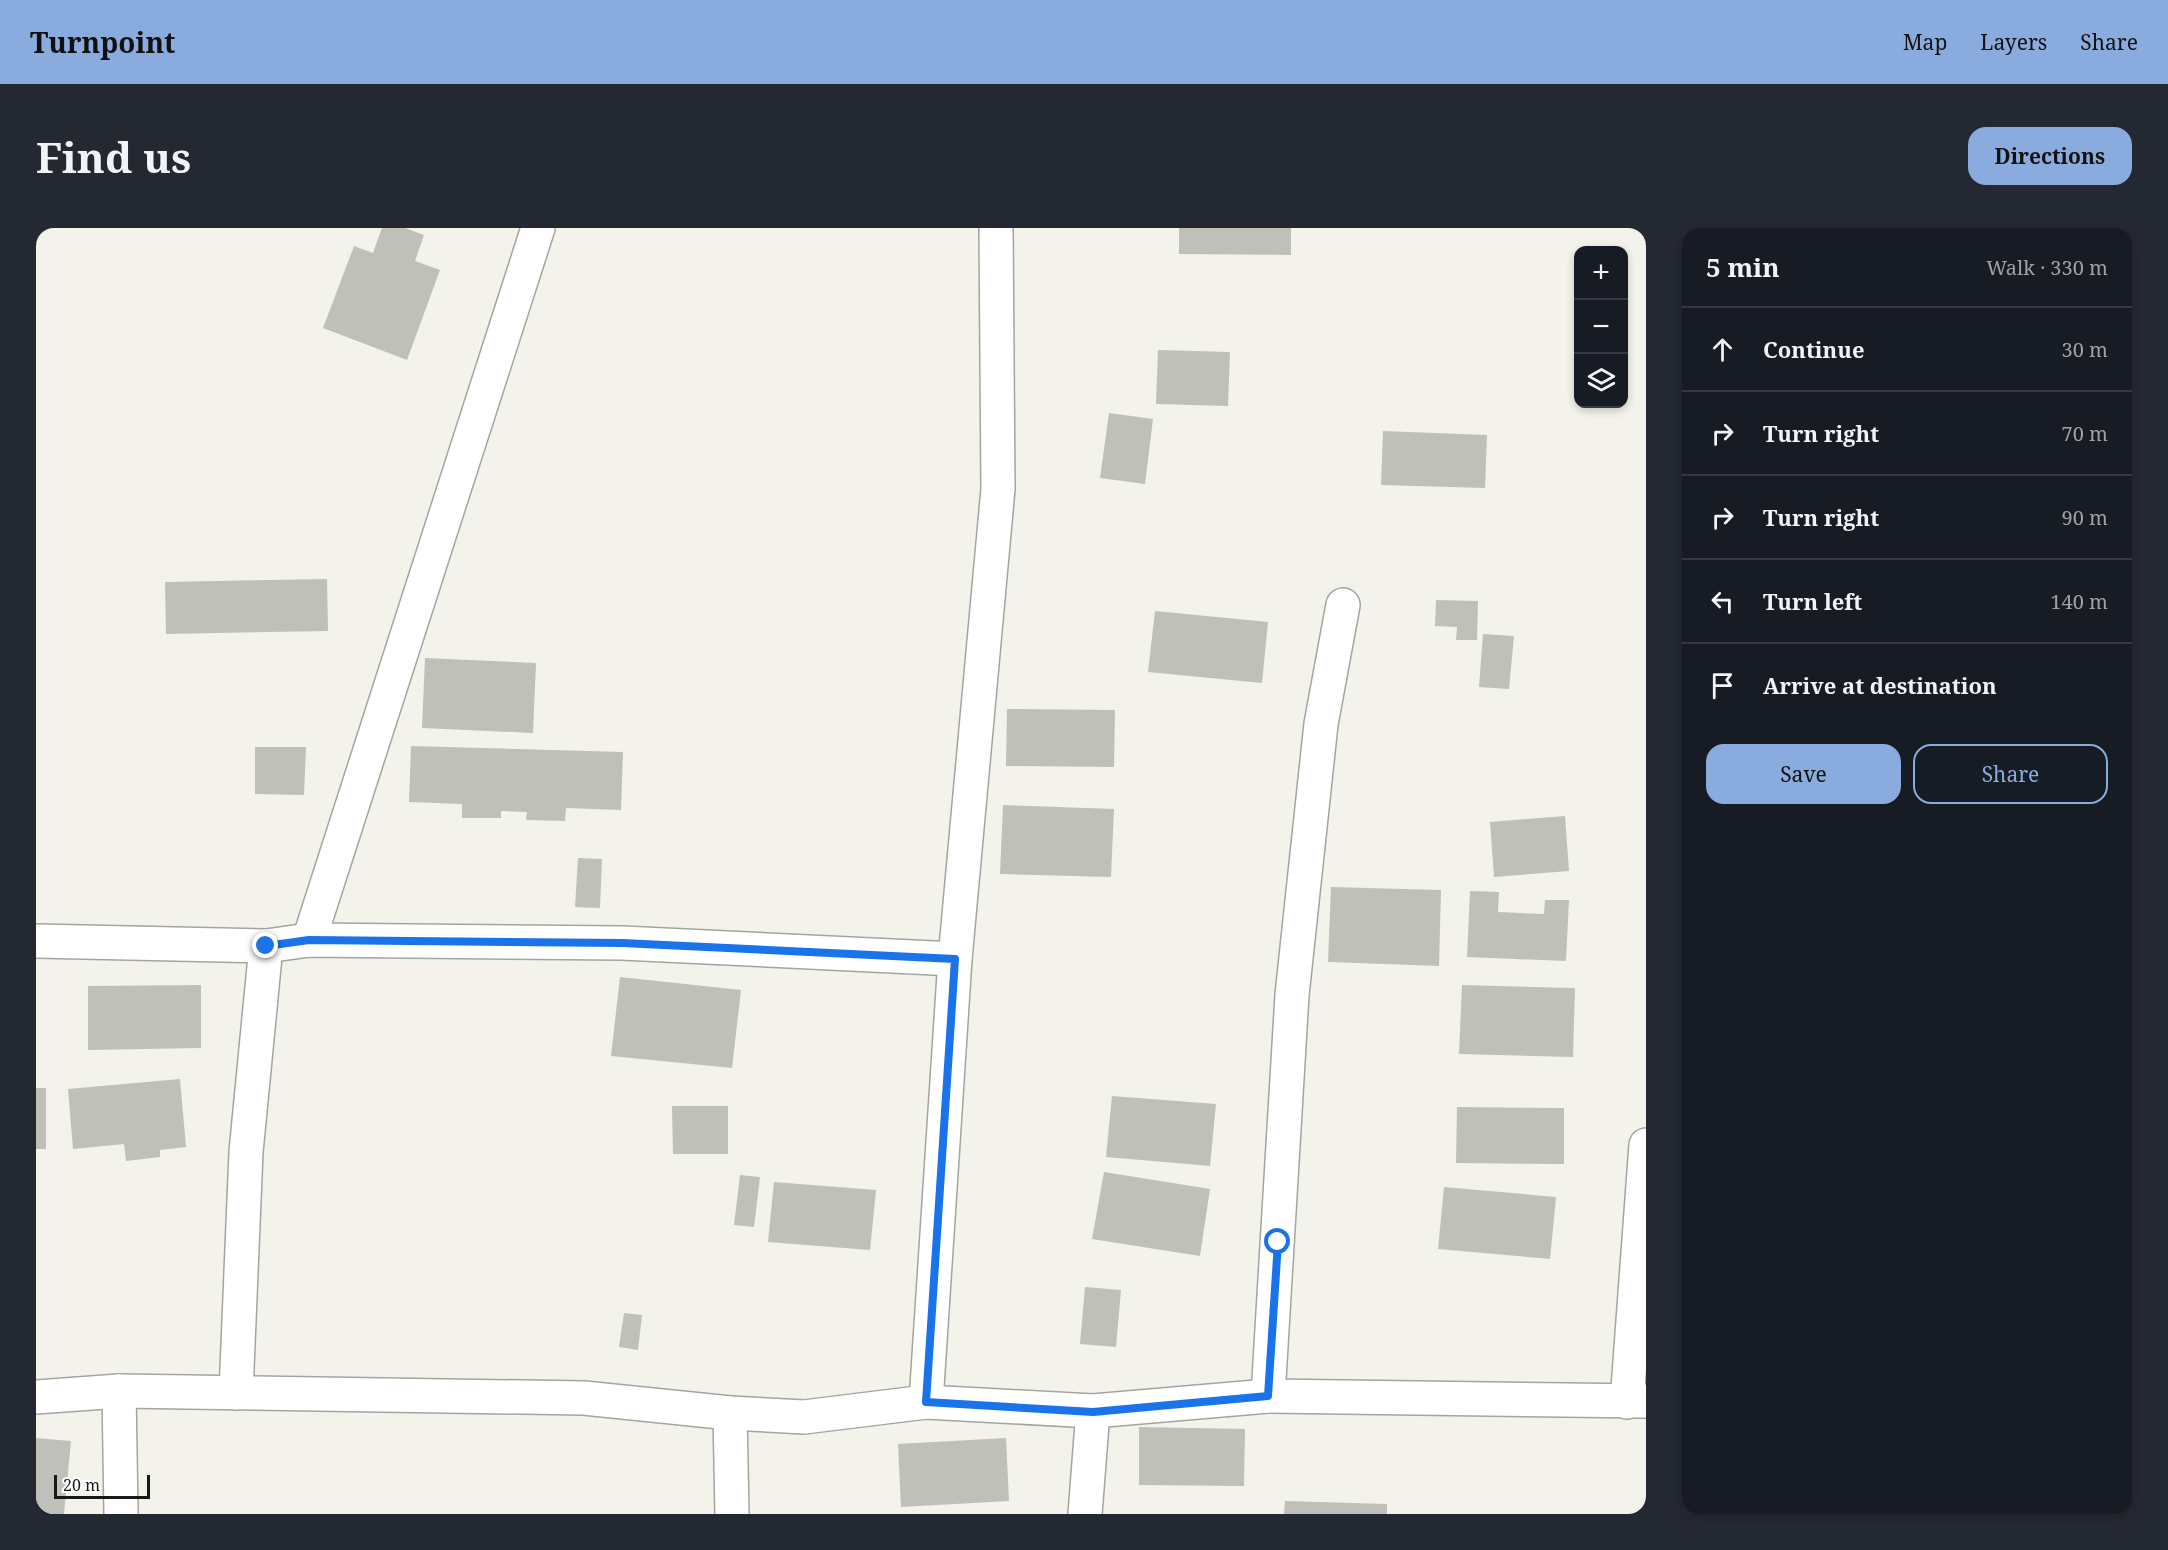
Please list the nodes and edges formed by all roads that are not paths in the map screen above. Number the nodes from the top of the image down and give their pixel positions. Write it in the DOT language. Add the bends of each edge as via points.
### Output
graph roads {
  1 [pos="538,228"];
  2 [pos="996,228"];
  3 [pos="1343,605"];
  4 [pos="309,940"];
  5 [pos="36,941"];
  6 [pos="266,946"];
  7 [pos="955,959"];
  8 [pos="1646,1145"];
  9 [pos="119,1391"];
  10 [pos="236,1393"];
  11 [pos="1268,1396"];
  12 [pos="36,1397"];
  13 [pos="926,1402"];
  14 [pos="1637,1402"];
  15 [pos="1093,1412"];
  16 [pos="730,1413"];
  17 [pos="121,1514"];
  18 [pos="732,1514"];
  19 [pos="1085,1514"];
  1 -- 4 [label="street"];
  2 -- 7 [label="street" via="998,489"];
  3 -- 11 [label="street" via="1321,724 1292,995"];
  4 -- 6 [label="street"];
  4 -- 7 [label="street" via="622,943"];
  5 -- 6 [label="street"];
  6 -- 10 [label="street" via="246,1152"];
  7 -- 13 [label="street"];
  8 -- 14 [label="street"];
  9 -- 10 [label="street"];
  9 -- 12 [label="street"];
  9 -- 17 [label="street"];
  10 -- 16 [label="street" via="584,1398"];
  11 -- 14 [label="street"];
  11 -- 15 [label="street"];
  13 -- 15 [label="street"];
  13 -- 16 [label="street" via="804,1417"];
  15 -- 19 [label="street"];
  16 -- 18 [label="street"];
}
